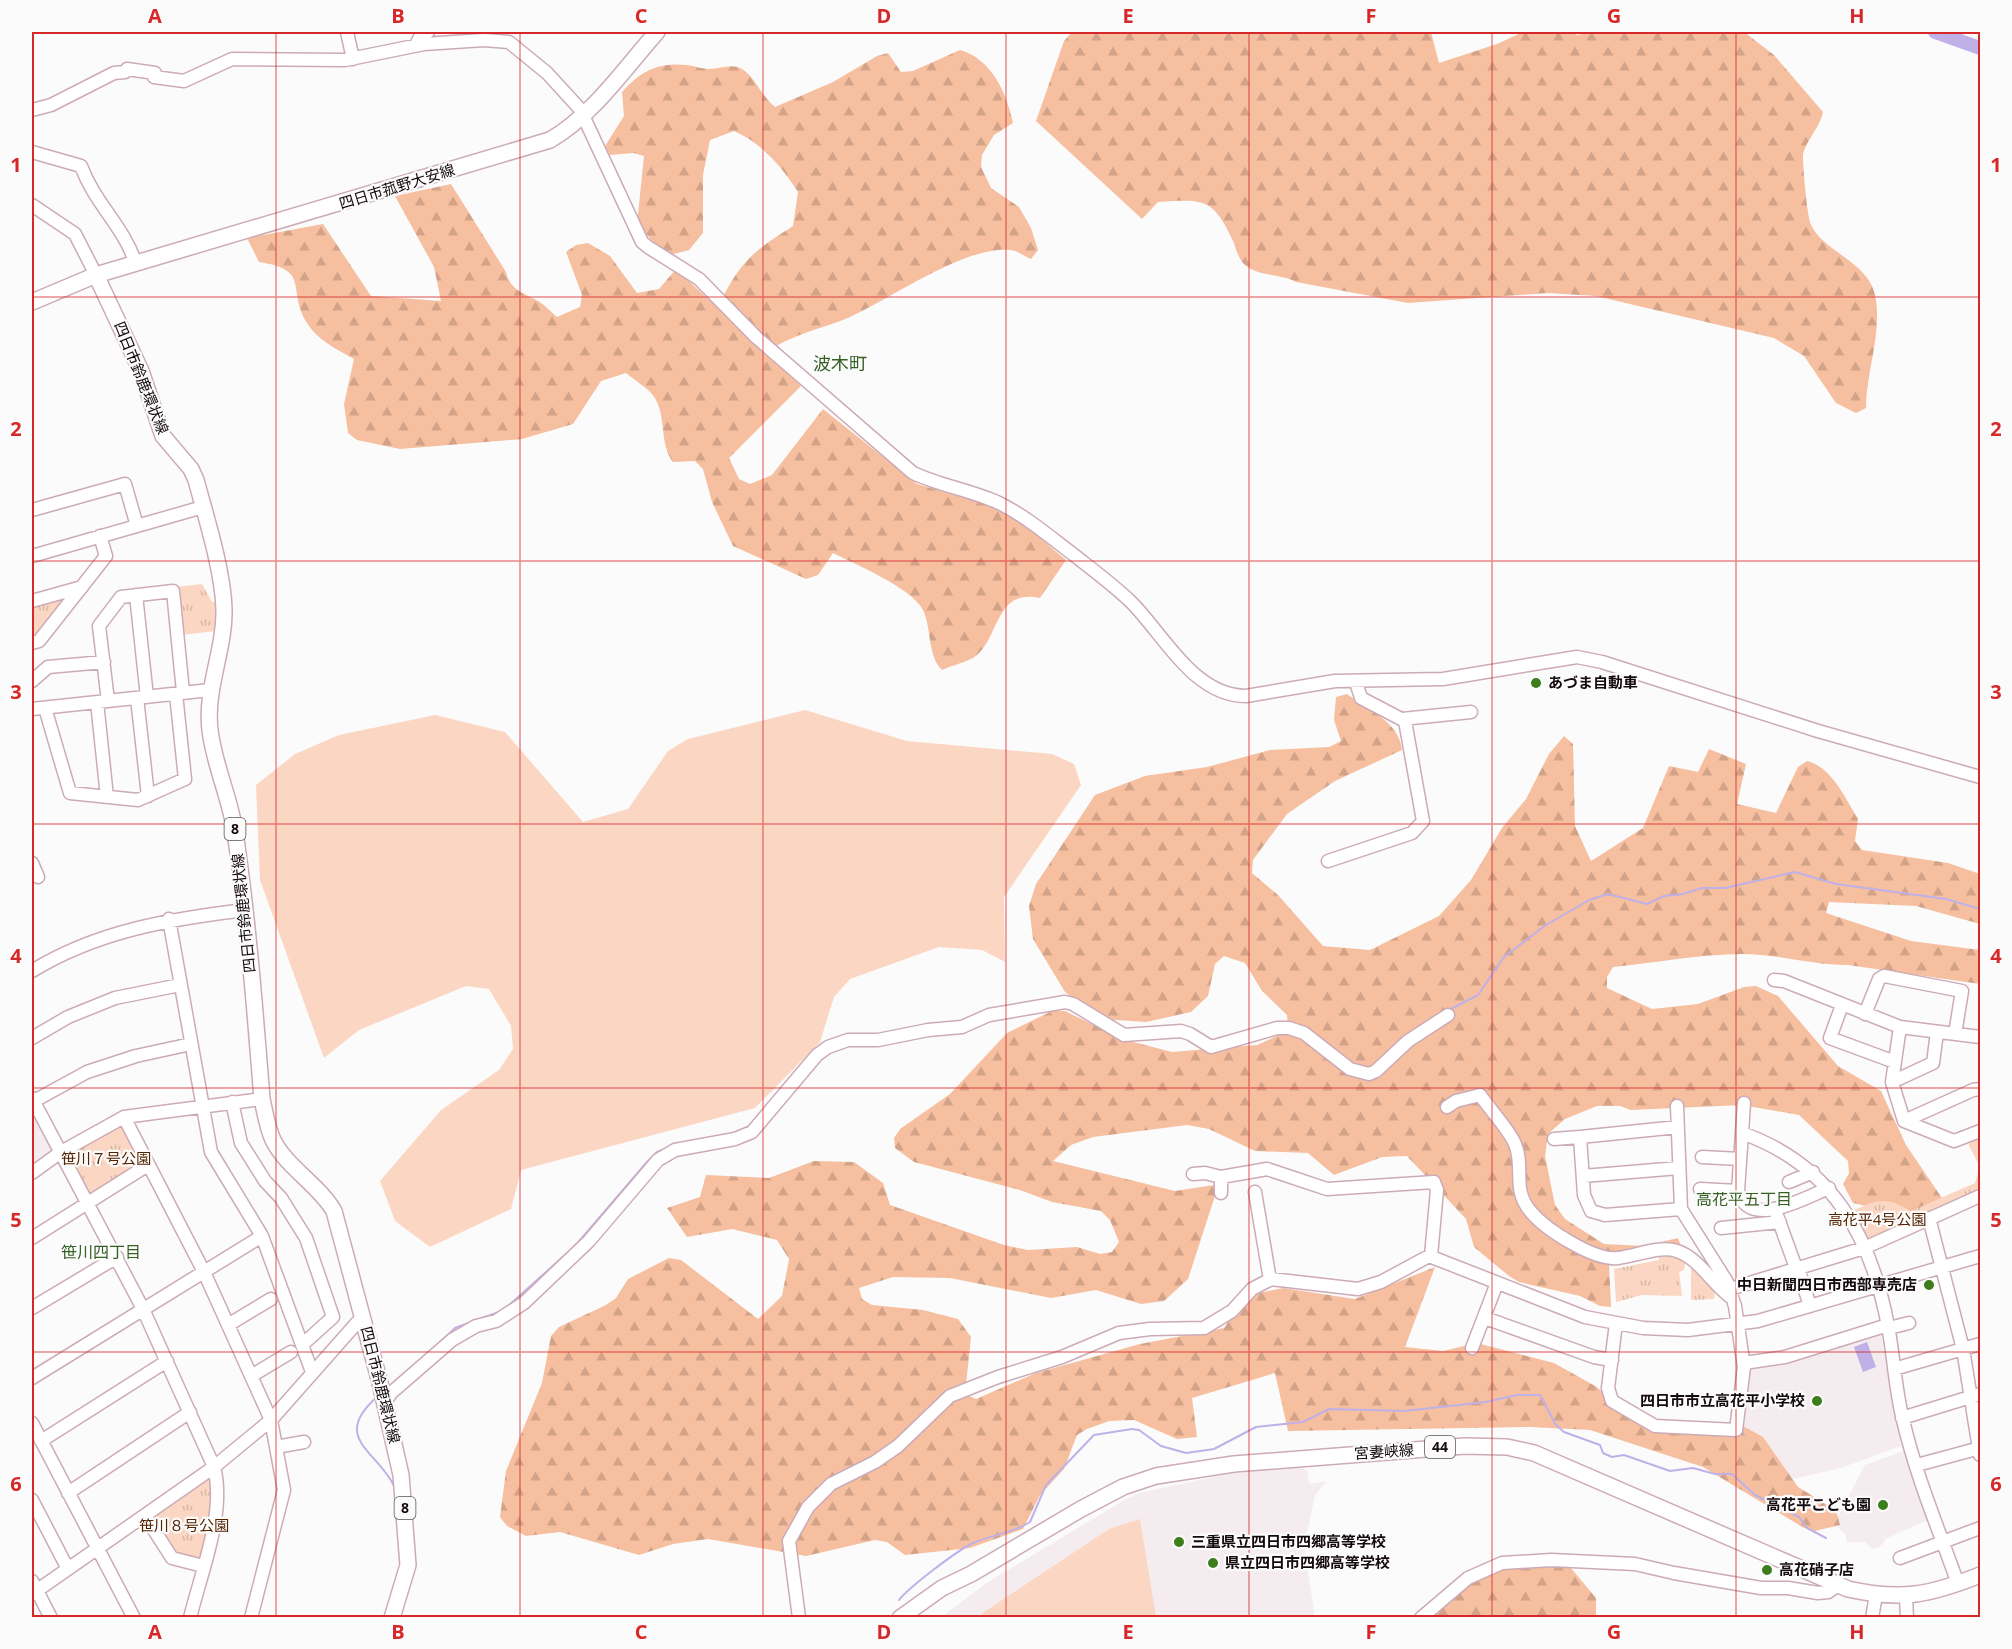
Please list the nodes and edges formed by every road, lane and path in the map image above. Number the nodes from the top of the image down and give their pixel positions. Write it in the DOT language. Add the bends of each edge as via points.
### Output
graph roads {
  1 [pos="348,32"];
  2 [pos="428,32"];
  3 [pos="657,32"];
  4 [pos="416,45"];
  5 [pos="352,59"];
  6 [pos="32,110"];
  7 [pos="582,116"];
  8 [pos="32,152"];
  9 [pos="32,205"];
  10 [pos="136,264"];
  11 [pos="96,275"];
  12 [pos="32,302"];
  13 [pos="203,507"];
  14 [pos="32,510"];
  15 [pos="137,526"];
  16 [pos="100,536"];
  17 [pos="32,556"];
  18 [pos="82,586"];
  19 [pos="136,595"];
  20 [pos="32,601"];
  21 [pos="32,643"];
  22 [pos="104,662"];
  23 [pos="32,681"];
  24 [pos="1356,682"];
  25 [pos="210,690"];
  26 [pos="180,693"];
  27 [pos="142,698"];
  28 [pos="103,702"];
  29 [pos="45,708"];
  30 [pos="32,709"];
  31 [pos="1471,712"];
  32 [pos="1402,719"];
  33 [pos="1980,777"];
  34 [pos="148,796"];
  35 [pos="107,797"];
  36 [pos="1328,861"];
  37 [pos="32,863"];
  38 [pos="38,877"];
  39 [pos="245,910"];
  40 [pos="169,919"];
  41 [pos="32,971"];
  42 [pos="1774,980"];
  43 [pos="180,985"];
  44 [pos="1842,1005"];
  45 [pos="1865,1014"];
  46 [pos="1448,1015"];
  47 [pos="1900,1027"];
  48 [pos="1937,1032"];
  49 [pos="1955,1034"];
  50 [pos="1980,1037"];
  51 [pos="32,1038"];
  52 [pos="191,1044"];
  53 [pos="1895,1062"];
  54 [pos="1892,1083"];
  55 [pos="1980,1089"];
  56 [pos="262,1099"];
  57 [pos="33,1100"];
  58 [pos="232,1102"];
  59 [pos="1744,1103"];
  60 [pos="202,1105"];
  61 [pos="1677,1106"];
  62 [pos="1447,1107"];
  63 [pos="124,1117"];
  64 [pos="1904,1121"];
  65 [pos="1678,1127"];
  66 [pos="1980,1131"];
  67 [pos="1742,1133"];
  68 [pos="1580,1137"];
  69 [pos="1554,1139"];
  70 [pos="61,1152"];
  71 [pos="1702,1157"];
  72 [pos="1740,1159"];
  73 [pos="148,1166"];
  74 [pos="1679,1168"];
  75 [pos="1813,1172"];
  76 [pos="32,1173"];
  77 [pos="1193,1174"];
  78 [pos="1583,1176"];
  79 [pos="1221,1177"];
  80 [pos="1789,1182"];
  81 [pos="1829,1188"];
  82 [pos="1700,1189"];
  83 [pos="1738,1191"];
  84 [pos="1255,1192"];
  85 [pos="1221,1193"];
  86 [pos="1980,1196"];
  87 [pos="88,1203"];
  88 [pos="1681,1209"];
  89 [pos="1775,1210"];
  90 [pos="1929,1218"];
  91 [pos="1780,1222"];
  92 [pos="1721,1228"];
  93 [pos="262,1236"];
  94 [pos="32,1238"];
  95 [pos="1864,1248"];
  96 [pos="1431,1256"];
  97 [pos="1980,1256"];
  98 [pos="117,1257"];
  99 [pos="1942,1267"];
  100 [pos="1797,1268"];
  101 [pos="204,1272"];
  102 [pos="1270,1280"];
  103 [pos="1497,1283"];
  104 [pos="1878,1286"];
  105 [pos="1731,1294"];
  106 [pos="271,1299"];
  107 [pos="1810,1306"];
  108 [pos="32,1308"];
  109 [pos="143,1309"];
  110 [pos="362,1317"];
  111 [pos="1485,1317"];
  112 [pos="332,1318"];
  113 [pos="1616,1323"];
  114 [pos="1909,1323"];
  115 [pos="228,1325"];
  116 [pos="1738,1326"];
  117 [pos="1888,1327"];
  118 [pos="341,1340"];
  119 [pos="1980,1344"];
  120 [pos="302,1345"];
  121 [pos="1472,1348"];
  122 [pos="1963,1349"];
  123 [pos="291,1352"];
  124 [pos="1612,1360"];
  125 [pos="167,1361"];
  126 [pos="1744,1363"];
  127 [pos="1894,1369"];
  128 [pos="312,1372"];
  129 [pos="251,1376"];
  130 [pos="32,1378"];
  131 [pos="383,1394"];
  132 [pos="1975,1395"];
  133 [pos="190,1412"];
  134 [pos="1902,1418"];
  135 [pos="271,1420"];
  136 [pos="32,1424"];
  137 [pos="41,1441"];
  138 [pos="304,1442"];
  139 [pos="276,1447"];
  140 [pos="1980,1450"];
  141 [pos="1917,1465"];
  142 [pos="214,1467"];
  143 [pos="68,1493"];
  144 [pos="32,1500"];
  145 [pos="145,1516"];
  146 [pos="1980,1528"];
  147 [pos="1943,1543"];
  148 [pos="97,1549"];
  149 [pos="1900,1558"];
  150 [pos="203,1566"];
  151 [pos="68,1569"];
  152 [pos="1980,1575"];
  153 [pos="1958,1584"];
  154 [pos="1838,1585"];
  155 [pos="33,1589"];
  156 [pos="1875,1595"];
  157 [pos="1906,1597"];
  158 [pos="51,1617"];
  159 [pos="134,1617"];
  160 [pos="190,1617"];
  161 [pos="251,1617"];
  162 [pos="392,1617"];
  163 [pos="799,1617"];
  164 [pos="904,1617"];
  165 [pos="1421,1617"];
  166 [pos="1872,1617"];
  167 [pos="1907,1617"];
  1 -- 5 [label="street"];
  2 -- 4 [label="street"];
  3 -- 7 [label="main road, 四日市菰野大安線"];
  4 -- 5 [label="street"];
  4 -- 7 [label="street" via="475,40 509,42 563,89"];
  5 -- 6 [label="street" via="232,59 184,81 154,78 155,72 127,69"];
  7 -- 10 [label="main road, 四日市菰野大安線" via="568,129 530,148"];
  7 -- 24 [label="street" via="642,242 699,279 756,338 914,472 998,503 1039,526 1116,588 1200,679 1227,693 1246,696 1335,681"];
  8 -- 10 [label="street" via="81,166 95,200 128,241"];
  9 -- 11 [label="street" via="75,234"];
  10 -- 11 [label="main road, 四日市菰野大安線"];
  11 -- 12 [label="main road"];
  11 -- 13 [label="main road, 四日市鈴鹿環状線 / 8" via="141,371 163,436 191,469"];
  13 -- 15 [label="street"];
  13 -- 25 [label="main road, 四日市鈴鹿環状線 / 8" via="224,609"];
  14 -- 15 [label="street" via="124,484"];
  15 -- 16 [label="street"];
  16 -- 17 [label="street"];
  16 -- 18 [label="street" via="106,556"];
  18 -- 20 [label="street"];
  18 -- 21 [label="street" via="39,641"];
  19 -- 22 [label="street" via="121,597 99,626"];
  19 -- 26 [label="street" via="173,591"];
  19 -- 27 [label="street"];
  22 -- 23 [label="street" via="48,667"];
  22 -- 28 [label="street"];
  24 -- 32 [label="street" via="1361,698"];
  24 -- 33 [label="street" via="1443,680 1577,657"];
  25 -- 26 [label="street"];
  25 -- 39 [label="main road, 四日市鈴鹿環状線 / 8" via="210,732 235,829"];
  26 -- 27 [label="street"];
  26 -- 34 [label="street" via="185,779"];
  27 -- 28 [label="street"];
  27 -- 34 [label="street"];
  28 -- 29 [label="street"];
  28 -- 35 [label="street"];
  29 -- 30 [label="street"];
  29 -- 35 [label="street" via="70,794"];
  31 -- 32 [label="street"];
  32 -- 36 [label="street" via="1407,726 1422,826 1413,833"];
  34 -- 35 [label="street" via="138,800"];
  37 -- 38 [label="street"];
  39 -- 40 [label="street"];
  39 -- 56 [label="main road, 四日市鈴鹿環状線 / 8"];
  40 -- 41 [label="street" via="104,936"];
  40 -- 43 [label="street"];
  42 -- 44 [label="street"];
  43 -- 51 [label="street" via="115,998 68,1017"];
  43 -- 52 [label="street"];
  44 -- 45 [label="street"];
  44 -- 53 [label="street" via="1830,1038"];
  45 -- 47 [label="street"];
  45 -- 49 [label="street" via="1879,979 1884,976 1962,991"];
  46 -- 131 [label="street" via="1396,1050 1376,1071 1364,1075 1350,1069 1299,1030 1276,1028 1210,1047 1181,1031 1124,1035 1065,1002 989,1015 962,1028 838,1042 817,1055 752,1132 675,1150 658,1160 589,1241 524,1303 496,1321 476,1326 452,1340 391,1393"];
  47 -- 48 [label="street"];
  47 -- 53 [label="street"];
  48 -- 49 [label="street"];
  48 -- 54 [label="street" via="1933,1063"];
  49 -- 50 [label="street"];
  52 -- 57 [label="street" via="87,1072"];
  52 -- 60 [label="street"];
  53 -- 54 [label="street"];
  54 -- 64 [label="street"];
  55 -- 64 [label="street"];
  56 -- 58 [label="street"];
  56 -- 110 [label="main road, 四日市鈴鹿環状線 / 8" via="272,1138 280,1151 334,1211"];
  57 -- 70 [label="street"];
  58 -- 60 [label="street"];
  58 -- 112 [label="street" via="241,1143 306,1238"];
  59 -- 67 [label="street"];
  60 -- 63 [label="street"];
  60 -- 93 [label="street" via="211,1152"];
  61 -- 65 [label="street"];
  62 -- 105 [label="street" via="1480,1095 1516,1145 1520,1196 1545,1225 1606,1258 1678,1251"];
  63 -- 70 [label="street"];
  63 -- 73 [label="street"];
  64 -- 66 [label="street" via="1954,1141"];
  65 -- 68 [label="street"];
  65 -- 74 [label="street"];
  67 -- 72 [label="street"];
  67 -- 75 [label="street" via="1786,1152"];
  68 -- 69 [label="street"];
  68 -- 78 [label="street"];
  70 -- 76 [label="street"];
  70 -- 87 [label="street"];
  71 -- 72 [label="street"];
  72 -- 83 [label="street"];
  73 -- 87 [label="street"];
  73 -- 101 [label="street"];
  74 -- 78 [label="street"];
  74 -- 88 [label="street"];
  75 -- 80 [label="street"];
  75 -- 81 [label="street"];
  77 -- 79 [label="street"];
  78 -- 88 [label="street" via="1586,1200 1595,1213"];
  79 -- 85 [label="street"];
  79 -- 96 [label="street" via="1267,1169 1327,1189 1434,1182 1437,1190"];
  81 -- 89 [label="street"];
  81 -- 95 [label="street"];
  82 -- 83 [label="street"];
  83 -- 89 [label="street" via="1750,1207"];
  84 -- 102 [label="street"];
  86 -- 90 [label="street"];
  87 -- 94 [label="street"];
  87 -- 98 [label="street"];
  88 -- 105 [label="street"];
  89 -- 91 [label="street"];
  90 -- 95 [label="street"];
  90 -- 99 [label="street"];
  91 -- 92 [label="street"];
  91 -- 100 [label="street"];
  93 -- 101 [label="street"];
  93 -- 120 [label="street"];
  95 -- 100 [label="street"];
  95 -- 104 [label="street"];
  96 -- 102 [label="street" via="1381,1282 1358,1289"];
  96 -- 103 [label="street"];
  97 -- 99 [label="street"];
  98 -- 108 [label="street"];
  98 -- 109 [label="street"];
  99 -- 104 [label="street"];
  99 -- 122 [label="street"];
  100 -- 105 [label="street"];
  100 -- 107 [label="street"];
  101 -- 109 [label="street"];
  101 -- 115 [label="street"];
  102 -- 163 [label="street" via="1252,1289 1221,1320 1204,1328 1119,1334 944,1400 885,1456 820,1493 794,1527 789,1540"];
  103 -- 111 [label="street"];
  103 -- 113 [label="street" via="1572,1312"];
  104 -- 107 [label="street"];
  104 -- 117 [label="street"];
  105 -- 116 [label="street"];
  106 -- 115 [label="street"];
  107 -- 116 [label="street"];
  109 -- 125 [label="street"];
  109 -- 130 [label="street"];
  110 -- 118 [label="street"];
  110 -- 131 [label="main road, 四日市鈴鹿環状線 / 8"];
  111 -- 121 [label="street"];
  111 -- 124 [label="street" via="1584,1354"];
  112 -- 118 [label="street"];
  112 -- 120 [label="street"];
  113 -- 116 [label="street" via="1688,1330"];
  113 -- 124 [label="street"];
  114 -- 117 [label="street"];
  115 -- 129 [label="street"];
  116 -- 126 [label="street"];
  117 -- 126 [label="street" via="1785,1357"];
  117 -- 127 [label="street"];
  118 -- 128 [label="street"];
  119 -- 122 [label="street"];
  120 -- 128 [label="street"];
  122 -- 127 [label="street"];
  122 -- 132 [label="street"];
  123 -- 129 [label="street"];
  124 -- 126 [label="street" via="1608,1388 1612,1401 1655,1426 1736,1430"];
  125 -- 133 [label="street"];
  125 -- 137 [label="street"];
  127 -- 134 [label="street"];
  128 -- 135 [label="street"];
  129 -- 135 [label="street"];
  131 -- 162 [label="main road, 四日市鈴鹿環状線 / 8" via="402,1476 408,1547 405,1575"];
  132 -- 134 [label="street"];
  132 -- 140 [label="street"];
  133 -- 142 [label="street"];
  133 -- 143 [label="street"];
  134 -- 141 [label="street"];
  135 -- 139 [label="street"];
  135 -- 142 [label="street"];
  136 -- 137 [label="street"];
  137 -- 143 [label="street"];
  138 -- 139 [label="street"];
  139 -- 161 [label="street" via="284,1490"];
  140 -- 141 [label="street"];
  141 -- 147 [label="street"];
  142 -- 145 [label="street"];
  142 -- 150 [label="street" via="218,1508"];
  143 -- 148 [label="street"];
  144 -- 151 [label="street"];
  145 -- 148 [label="street"];
  145 -- 150 [label="street" via="172,1558"];
  146 -- 147 [label="street"];
  147 -- 149 [label="street"];
  147 -- 153 [label="street"];
  148 -- 151 [label="street"];
  148 -- 159 [label="street"];
  150 -- 160 [label="street"];
  151 -- 155 [label="street"];
  152 -- 153 [label="main road, 宮妻峡線 / 44"];
  153 -- 157 [label="main road, 宮妻峡線 / 44"];
  154 -- 156 [label="main road, 宮妻峡線 / 44"];
  154 -- 164 [label="main road, 宮妻峡線 / 44" via="1534,1453 1507,1447 1465,1446 1214,1466 1140,1481 1101,1498 942,1588"];
  154 -- 165 [label="street" via="1818,1593 1674,1574 1635,1564 1551,1560 1502,1563 1468,1578"];
  155 -- 158 [label="street"];
  156 -- 157 [label="main road, 宮妻峡線 / 44"];
  156 -- 166 [label="street"];
  157 -- 167 [label="street"];
}
